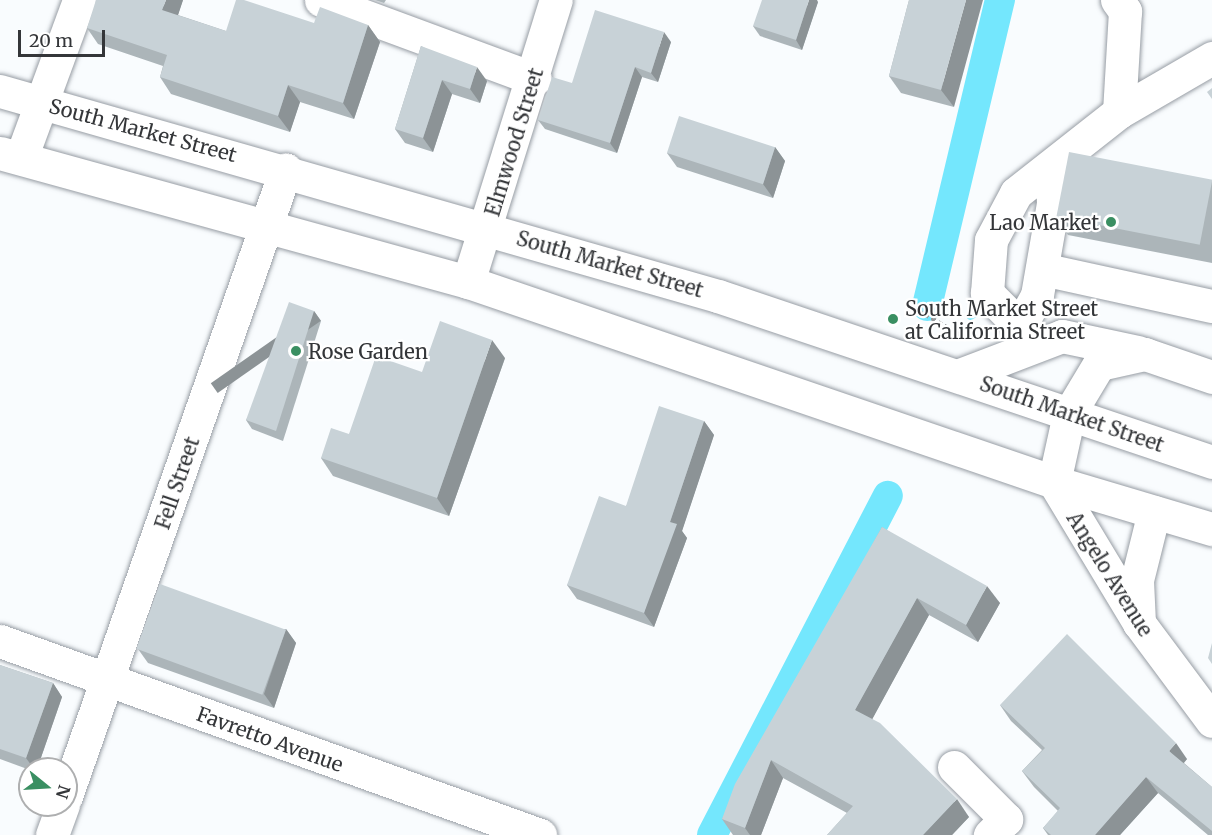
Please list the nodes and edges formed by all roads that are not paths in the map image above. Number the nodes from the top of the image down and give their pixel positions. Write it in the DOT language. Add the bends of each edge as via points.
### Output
graph roads {
  1 [pos="79,0"];
  2 [pos="321,0"];
  3 [pos="556,0"];
  4 [pos="1126,4"];
  5 [pos="1212,58"];
  6 [pos="535,79"];
  7 [pos="0,91"];
  8 [pos="41,102"];
  9 [pos="1119,111"];
  10 [pos="10,155"];
  11 [pos="1051,167"];
  12 [pos="286,169"];
  13 [pos="267,225"];
  14 [pos="487,228"];
  15 [pos="1042,268"];
  16 [pos="468,282"];
  17 [pos="1212,306"];
  18 [pos="1027,336"];
  19 [pos="1145,354"];
  20 [pos="960,375"];
  21 [pos="1212,377"];
  22 [pos="1069,414"];
  23 [pos="1212,462"];
  24 [pos="1054,482"];
  25 [pos="1154,512"];
  26 [pos="1212,529"];
  27 [pos="1139,623"];
  28 [pos="0,641"];
  29 [pos="108,681"];
  30 [pos="1212,721"];
  31 [pos="78,763"];
  32 [pos="954,767"];
  33 [pos="58,817"];
  34 [pos="51,835"];
  35 [pos="540,835"];
  36 [pos="990,835"];
  1 -- 8 [label="street"];
  2 -- 6 [label="street"];
  3 -- 6 [label="street, Elmwood Street"];
  4 -- 9 [label="street"];
  5 -- 9 [label="street"];
  6 -- 14 [label="street, Elmwood Street"];
  7 -- 8 [label="street, South Market Street"];
  8 -- 10 [label="street"];
  8 -- 12 [label="street, South Market Street"];
  9 -- 11 [label="street"];
  10 -- 13 [label="street"];
  11 -- 15 [label="street" via="1053,203"];
  11 -- 18 [label="street" via="1016,193 992,240 987,293"];
  12 -- 13 [label="street, Fell Street"];
  12 -- 14 [label="street, South Market Street"];
  13 -- 16 [label="street"];
  13 -- 29 [label="street, Fell Street"];
  14 -- 16 [label="street, Elmwood Street"];
  14 -- 20 [label="street, South Market Street"];
  15 -- 17 [label="street"];
  15 -- 18 [label="street"];
  16 -- 24 [label="street"];
  18 -- 19 [label="street" via="1076,336"];
  18 -- 20 [label="street"];
  19 -- 21 [label="street"];
  19 -- 22 [label="street" via="1099,364"];
  20 -- 22 [label="street, South Market Street"];
  22 -- 23 [label="street, South Market Street"];
  22 -- 24 [label="street"];
  24 -- 25 [label="street"];
  24 -- 27 [label="street, Angelo Avenue"];
  25 -- 26 [label="street"];
  25 -- 27 [label="street" via="1137,580"];
  27 -- 30 [label="street, Angelo Avenue"];
  28 -- 29 [label="street, Favretto Avenue"];
  29 -- 31 [label="street, Fell Street"];
  29 -- 35 [label="street, Favretto Avenue"];
  32 -- 36 [label="street" via="1006,819"];
  33 -- 34 [label="street"];
}
